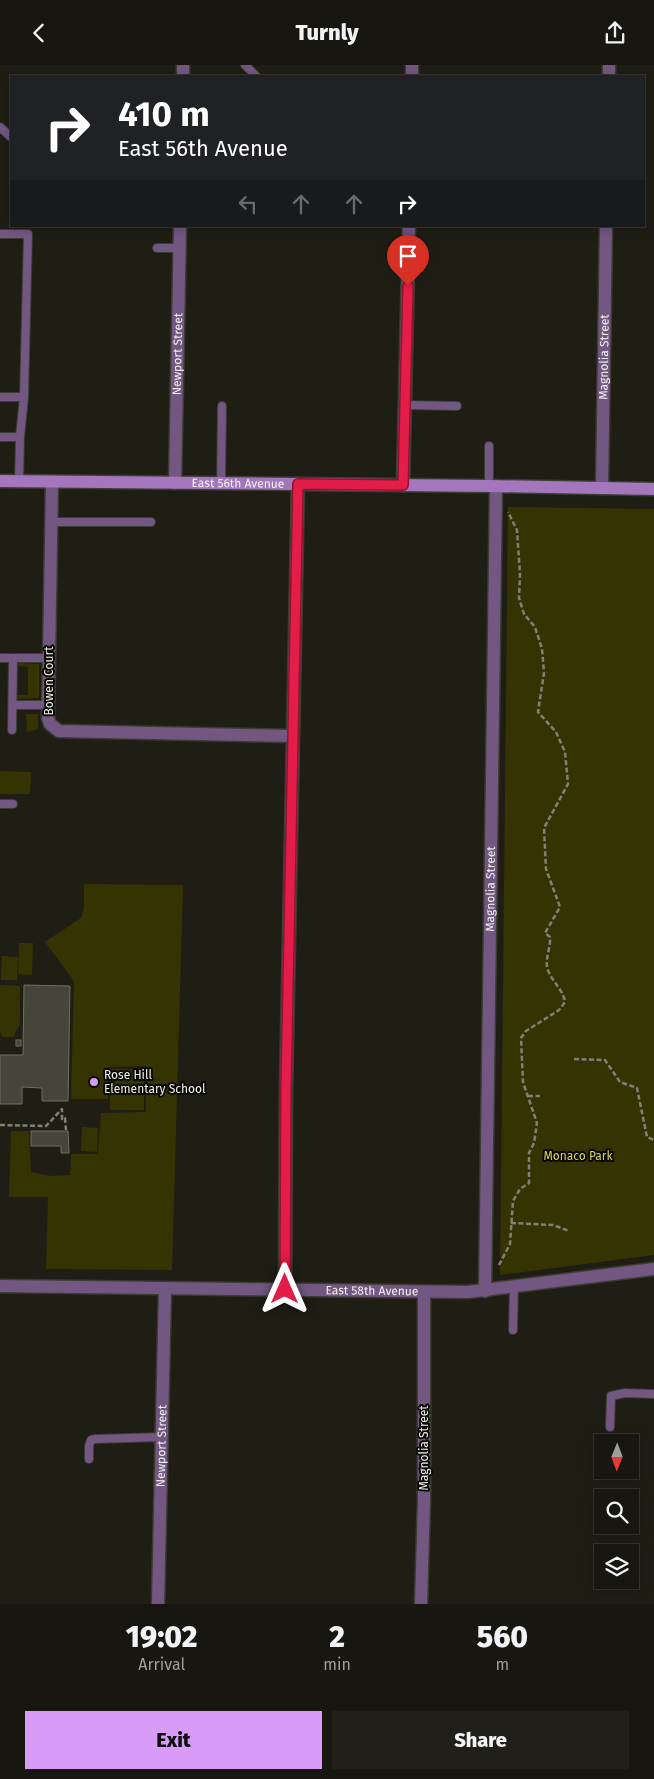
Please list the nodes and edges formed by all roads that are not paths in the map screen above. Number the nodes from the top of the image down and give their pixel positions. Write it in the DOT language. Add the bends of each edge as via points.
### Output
graph roads {
  1 [pos="245,65"];
  2 [pos="255,75"];
  3 [pos="0,127"];
  4 [pos="10,136"];
  5 [pos="180,227"];
  6 [pos="409,227"];
  7 [pos="606,227"];
  8 [pos="28,230"];
  9 [pos="0,234"];
  10 [pos="157,248"];
  11 [pos="179,248"];
  12 [pos="0,397"];
  13 [pos="24,397"];
  14 [pos="405,405"];
  15 [pos="222,406"];
  16 [pos="457,406"];
  17 [pos="0,437"];
  18 [pos="20,437"];
  19 [pos="489,446"];
  20 [pos="0,481"];
  21 [pos="19,482"];
  22 [pos="52,482"];
  23 [pos="175,483"];
  24 [pos="221,483"];
  25 [pos="298,484"];
  26 [pos="403,485"];
  27 [pos="493,486"];
  28 [pos="602,488"];
  29 [pos="654,489"];
  30 [pos="51,522"];
  31 [pos="151,522"];
  32 [pos="0,658"];
  33 [pos="13,658"];
  34 [pos="49,658"];
  35 [pos="12,705"];
  36 [pos="48,705"];
  37 [pos="12,730"];
  38 [pos="294,736"];
  39 [pos="0,804"];
  40 [pos="13,804"];
  41 [pos="654,1269"];
  42 [pos="0,1287"];
  43 [pos="514,1287"];
  44 [pos="165,1289"];
  45 [pos="285,1289"];
  46 [pos="485,1291"];
  47 [pos="424,1292"];
  48 [pos="513,1331"];
  49 [pos="654,1394"];
  50 [pos="610,1427"];
  51 [pos="162,1437"];
  52 [pos="89,1459"];
  53 [pos="158,1604"];
  54 [pos="421,1604"];
  1 -- 2 [label="lane"];
  3 -- 4 [label="lane"];
  5 -- 11 [label="street, Newport Street"];
  6 -- 14 [label="street"];
  7 -- 28 [label="street, Magnolia Street"];
  8 -- 9 [label="lane"];
  8 -- 13 [label="lane"];
  10 -- 11 [label="lane"];
  11 -- 23 [label="street, Newport Street"];
  12 -- 13 [label="lane"];
  13 -- 18 [label="lane"];
  14 -- 16 [label="lane"];
  14 -- 26 [label="street"];
  15 -- 24 [label="lane"];
  17 -- 18 [label="lane"];
  18 -- 21 [label="lane"];
  19 -- 27 [label="lane"];
  20 -- 21 [label="main road, East 56th Avenue"];
  21 -- 22 [label="main road, East 56th Avenue"];
  22 -- 23 [label="main road, East 56th Avenue"];
  22 -- 30 [label="street, Bowen Court"];
  23 -- 24 [label="main road, East 56th Avenue"];
  24 -- 25 [label="main road, East 56th Avenue"];
  25 -- 26 [label="main road, East 56th Avenue"];
  25 -- 38 [label="street"];
  26 -- 27 [label="main road, East 56th Avenue"];
  27 -- 28 [label="main road, East 56th Avenue"];
  27 -- 46 [label="street, Magnolia Street"];
  28 -- 29 [label="main road, East 56th Avenue"];
  30 -- 31 [label="lane"];
  30 -- 34 [label="street, Bowen Court"];
  32 -- 33 [label="lane"];
  33 -- 34 [label="lane"];
  33 -- 35 [label="lane"];
  34 -- 36 [label="street, Bowen Court"];
  35 -- 36 [label="lane"];
  35 -- 37 [label="lane"];
  36 -- 38 [label="street, Bowen Court" via="49,723 59,731"];
  38 -- 45 [label="street"];
  39 -- 40 [label="lane"];
  41 -- 43 [label="street, East 58th Avenue"];
  42 -- 44 [label="street, East 58th Avenue"];
  43 -- 46 [label="street, East 58th Avenue"];
  43 -- 48 [label="lane"];
  44 -- 45 [label="street, East 58th Avenue"];
  44 -- 51 [label="street, Newport Street"];
  45 -- 47 [label="street, East 58th Avenue"];
  46 -- 47 [label="street, East 58th Avenue"];
  47 -- 54 [label="street, Magnolia Street"];
  49 -- 50 [label="lane" via="611,1396"];
  51 -- 52 [label="lane" via="91,1440"];
  51 -- 53 [label="street, Newport Street"];
}
